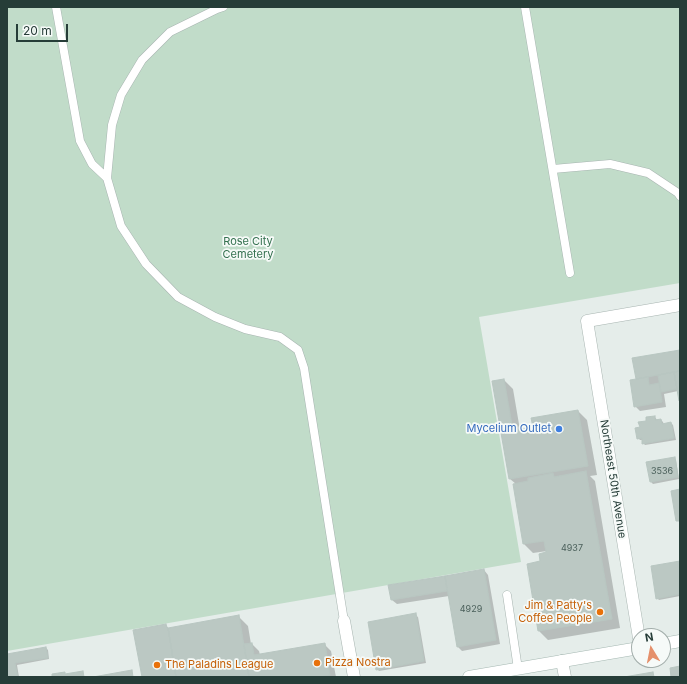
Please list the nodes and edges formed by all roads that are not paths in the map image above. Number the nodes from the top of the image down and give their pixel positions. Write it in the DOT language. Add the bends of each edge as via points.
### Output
graph roads {
  1 [pos="56,7"];
  2 [pos="223,7"];
  3 [pos="525,7"];
  4 [pos="553,169"];
  5 [pos="107,178"];
  6 [pos="680,196"];
  7 [pos="570,273"];
  8 [pos="680,305"];
  9 [pos="507,595"];
  10 [pos="344,621"];
  11 [pos="637,628"];
  12 [pos="631,649"];
  13 [pos="562,661"];
  14 [pos="518,669"];
  15 [pos="354,677"];
  16 [pos="469,677"];
  17 [pos="565,677"];
  1 -- 5 [label="lane" via="80,141 92,164"];
  2 -- 5 [label="lane" via="170,32 142,60 121,95 112,125"];
  3 -- 4 [label="lane"];
  4 -- 6 [label="lane" via="610,164 648,173"];
  4 -- 7 [label="lane"];
  5 -- 10 [label="lane" via="121,226 146,264 178,297 215,317 245,329 280,337 298,350 304,368"];
  8 -- 11 [label="street, Northeast 50th Avenue" via="587,321"];
  9 -- 14 [label="lane"];
  10 -- 15 [label="street"];
  12 -- 13 [label="street"];
  13 -- 14 [label="street"];
  13 -- 17 [label="street"];
  14 -- 16 [label="street"];
}
